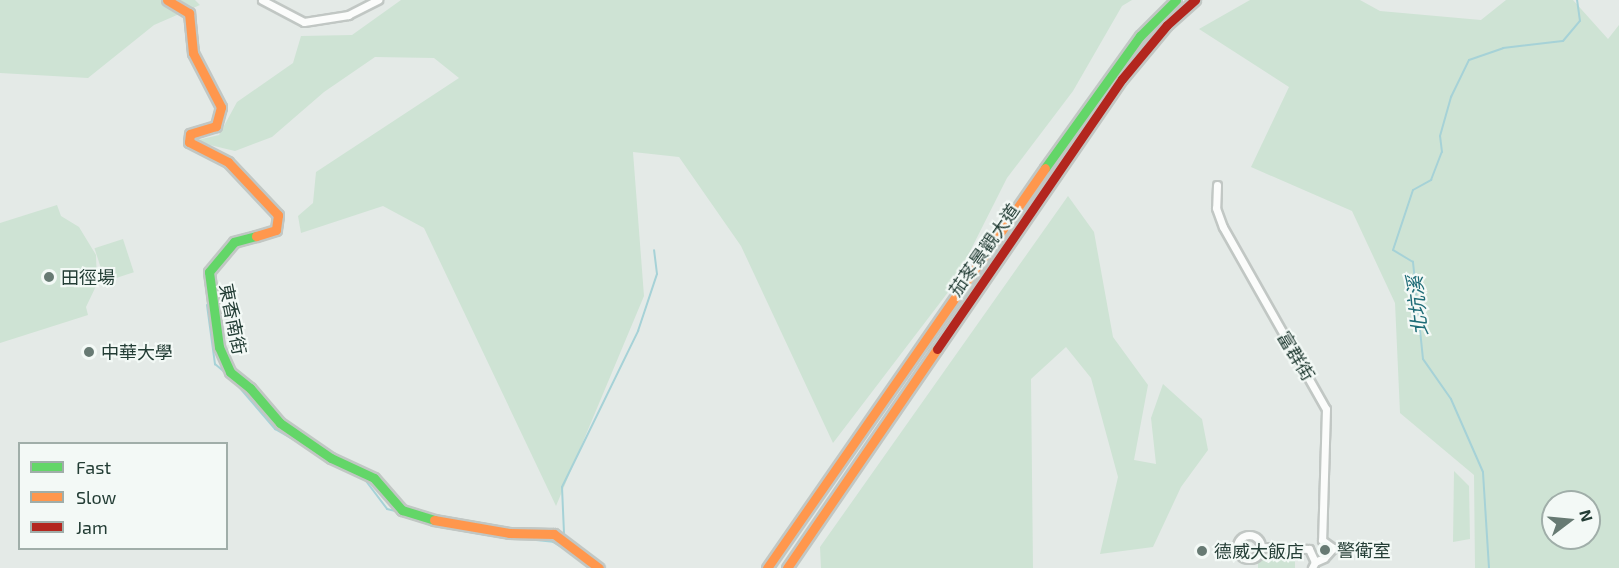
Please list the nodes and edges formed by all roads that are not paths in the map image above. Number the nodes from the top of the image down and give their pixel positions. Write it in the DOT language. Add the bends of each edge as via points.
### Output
graph roads {
  1 [pos="167,0"];
  2 [pos="262,0"];
  3 [pos="378,0"];
  4 [pos="1176,0"];
  5 [pos="1195,0"];
  6 [pos="1217,185"];
  7 [pos="1322,540"];
  8 [pos="1262,547"];
  9 [pos="1312,552"];
  10 [pos="1313,565"];
  11 [pos="599,568"];
  12 [pos="767,568"];
  13 [pos="787,568"];
  1 -- 11 [label="street, 東香南街" via="189,13 193,53 221,107 216,126 190,135 189,142 228,162 278,215 276,230 234,242 209,272 219,347 230,372 250,388 286,429 331,458 374,478 402,510 419,517 509,533 555,534"];
  2 -- 3 [label="street" via="304,22 336,18"];
  4 -- 12 [label="street, 茄苳景觀大道" via="1140,36 1102,86"];
  5 -- 13 [label="street, 茄苳景觀大道" via="1159,33 1122,79"];
  6 -- 7 [label="street, 富群街" via="1216,208 1223,226 1326,409"];
  7 -- 9 [label="street"];
  7 -- 10 [label="street" via="1332,548"];
  8 -- 9 [label="street" via="1304,548"];
  9 -- 10 [label="street"];
}
